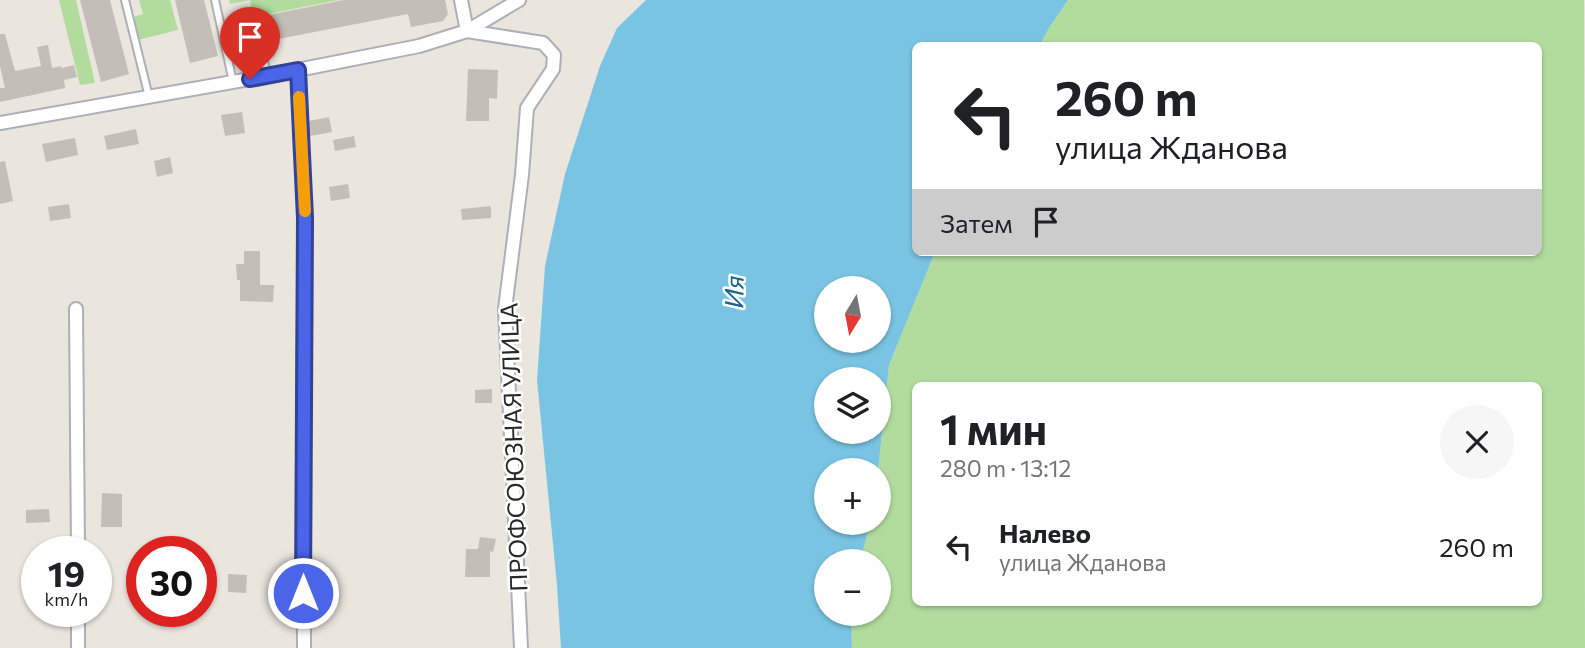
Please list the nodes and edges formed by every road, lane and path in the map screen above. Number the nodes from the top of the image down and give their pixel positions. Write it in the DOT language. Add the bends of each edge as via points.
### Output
graph roads {
  1 [pos="125,0"];
  2 [pos="215,0"];
  3 [pos="461,0"];
  4 [pos="519,0"];
  5 [pos="467,31"];
  6 [pos="262,50"];
  7 [pos="298,70"];
  8 [pos="267,76"];
  9 [pos="233,82"];
  10 [pos="149,97"];
  11 [pos="0,123"];
  12 [pos="76,309"];
  13 [pos="78,536"];
  14 [pos="78,627"];
  15 [pos="78,648"];
  16 [pos="304,648"];
  17 [pos="521,648"];
  1 -- 10 [label="lane"];
  2 -- 9 [label="lane"];
  3 -- 5 [label="street"];
  4 -- 5 [label="street"];
  5 -- 7 [label="street" via="419,46"];
  5 -- 17 [label="street, ПРОФСОЮЗНАЯ УЛИЦА" via="543,43 554,55 553,69 527,108 505,309"];
  6 -- 8 [label="lane"];
  7 -- 8 [label="street"];
  7 -- 16 [label="street" via="305,218"];
  8 -- 9 [label="street"];
  9 -- 10 [label="street"];
  10 -- 11 [label="street"];
  12 -- 13 [label="street"];
  14 -- 15 [label="street"];
}
